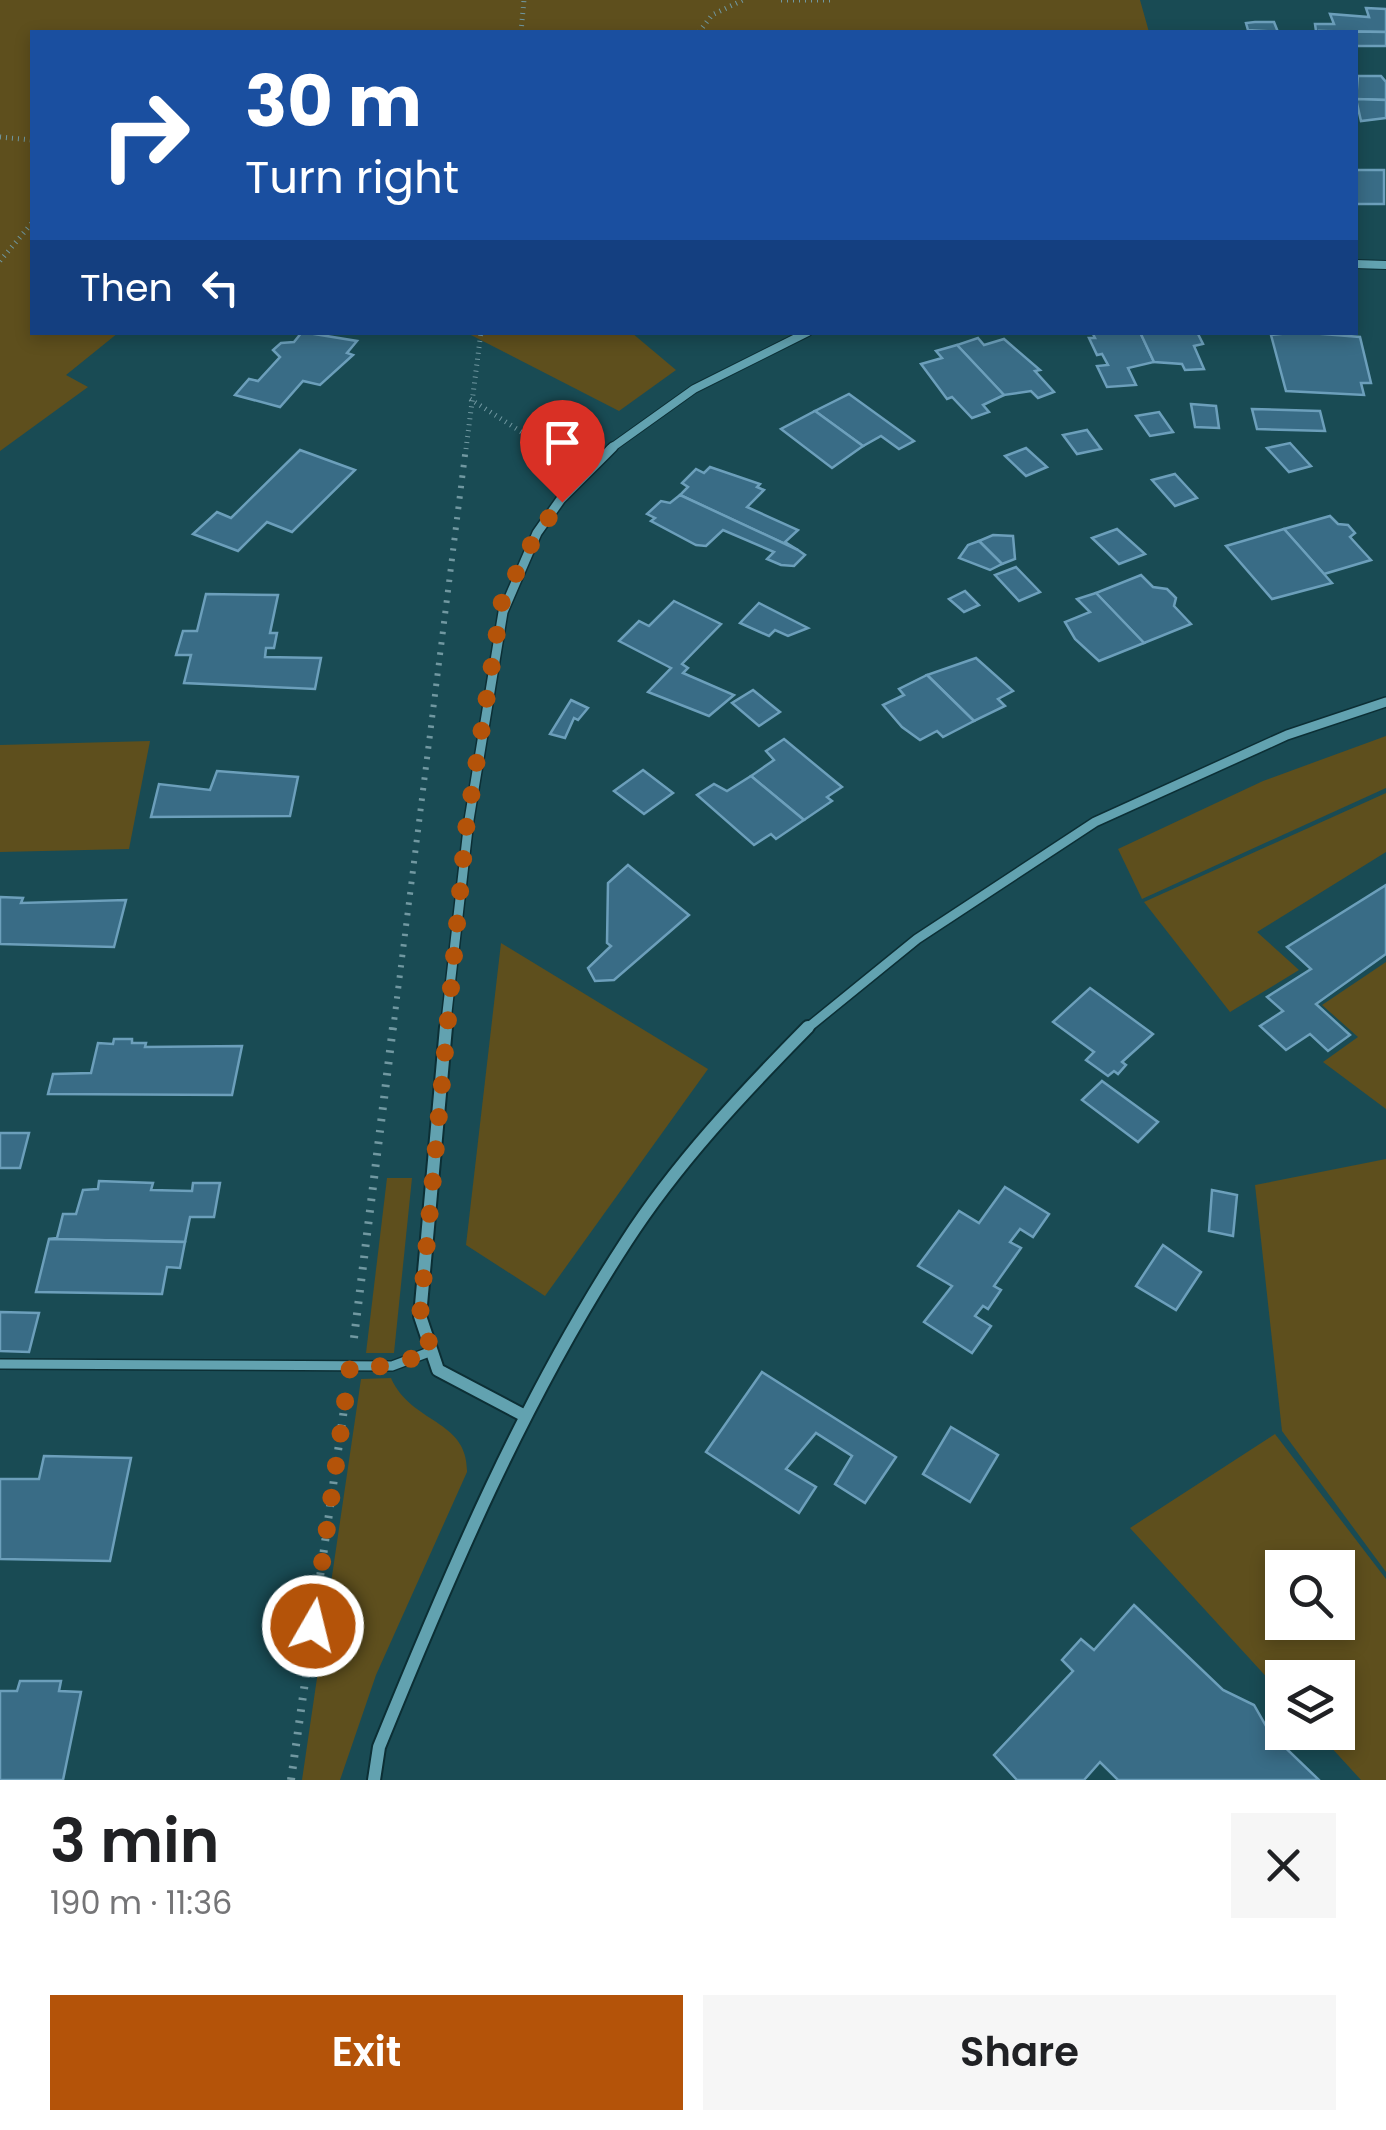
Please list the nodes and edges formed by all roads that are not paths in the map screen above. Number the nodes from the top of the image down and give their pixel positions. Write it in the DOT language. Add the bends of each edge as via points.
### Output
graph roads {
  1 [pos="1358,264"];
  2 [pos="1386,265"];
  3 [pos="802,335"];
  4 [pos="1386,702"];
  5 [pos="432,1351"];
  6 [pos="0,1364"];
  7 [pos="524,1416"];
  8 [pos="374,1780"];
  1 -- 2 [label="street"];
  3 -- 5 [label="street" via="675,400 585,473 538,531 502,601 464,849 420,1316"];
  4 -- 7 [label="street" via="1287,734 1094,822 916,939 825,1010 746,1090 627,1240"];
  5 -- 6 [label="lane" via="392,1366"];
  5 -- 7 [label="street" via="438,1370"];
  7 -- 8 [label="street" via="456,1557 379,1747"];
}
